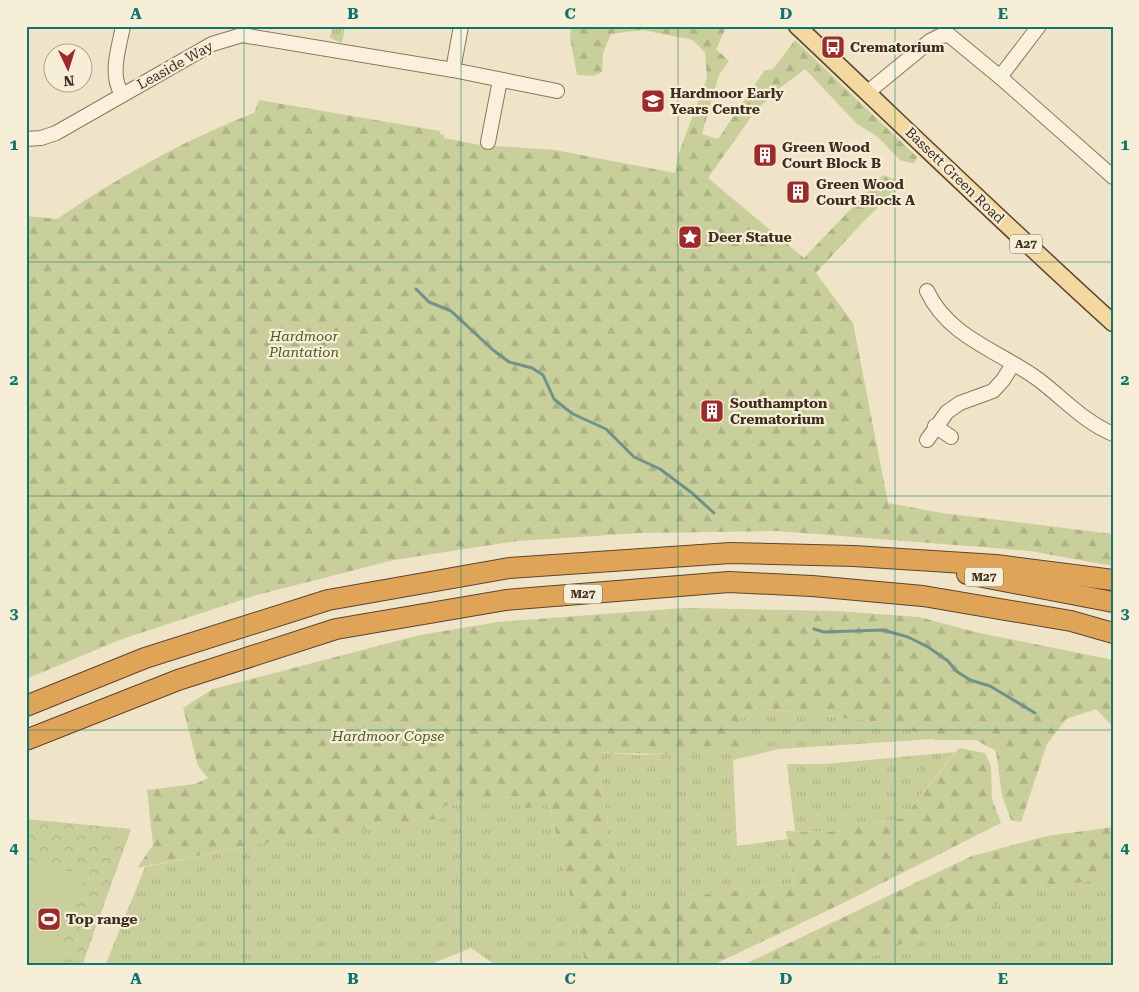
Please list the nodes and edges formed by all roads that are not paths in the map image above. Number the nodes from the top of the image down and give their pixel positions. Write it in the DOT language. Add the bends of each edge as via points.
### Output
graph roads {
  1 [pos="123,26"];
  2 [pos="461,26"];
  3 [pos="797,26"];
  4 [pos="1039,26"];
  5 [pos="937,31"];
  6 [pos="453,70"];
  7 [pos="1000,77"];
  8 [pos="500,80"];
  9 [pos="557,91"];
  10 [pos="868,92"];
  11 [pos="122,94"];
  12 [pos="26,139"];
  13 [pos="488,142"];
  14 [pos="1113,177"];
  15 [pos="927,291"];
  16 [pos="1113,323"];
  17 [pos="1013,364"];
  18 [pos="935,426"];
  19 [pos="1113,434"];
  20 [pos="951,437"];
  21 [pos="927,440"];
  22 [pos="854,556"];
  23 [pos="1113,580"];
  24 [pos="1113,602"];
  25 [pos="1113,633"];
  26 [pos="26,706"];
  27 [pos="26,740"];
  1 -- 11 [label="street" via="116,72"];
  2 -- 6 [label="street"];
  3 -- 10 [label="main road, Bassett Green Road / A27"];
  4 -- 7 [label="street"];
  5 -- 7 [label="street" via="957,40"];
  5 -- 10 [label="street" via="930,41"];
  6 -- 8 [label="street, Leaside Way"];
  6 -- 11 [label="street, Leaside Way" via="242,35 212,44"];
  7 -- 14 [label="street"];
  8 -- 9 [label="street, Leaside Way"];
  8 -- 13 [label="street"];
  10 -- 16 [label="main road, Bassett Green Road / A27"];
  11 -- 12 [label="street, Leaside Way" via="56,133"];
  15 -- 17 [label="street" via="930,311"];
  17 -- 18 [label="street" via="993,391 960,404 947,412"];
  17 -- 19 [label="street" via="1038,380 1082,418"];
  18 -- 20 [label="street"];
  18 -- 21 [label="street"];
  22 -- 23 [label="highway" via="996,565"];
  22 -- 24 [label="highway, M27"];
  22 -- 26 [label="highway, M27" via="730,553 509,568 428,581 328,600 145,658"];
  25 -- 27 [label="highway, M27" via="1071,620 922,596 812,586 729,582 506,600 336,629 178,680"];
}
